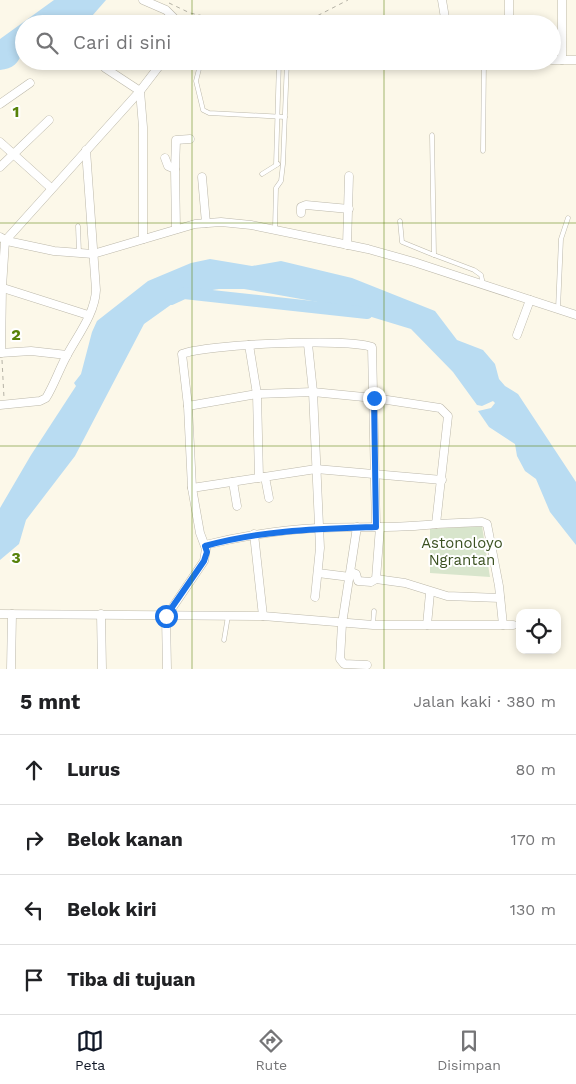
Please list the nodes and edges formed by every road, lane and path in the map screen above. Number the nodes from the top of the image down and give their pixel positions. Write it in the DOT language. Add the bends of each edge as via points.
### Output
graph roads {
  1 [pos="143,0"];
  2 [pos="162,0"];
  3 [pos="348,0"];
  4 [pos="442,0"];
  5 [pos="509,0"];
  6 [pos="562,0"];
  7 [pos="171,15"];
  8 [pos="199,15"];
  9 [pos="319,15"];
  10 [pos="444,15"];
  11 [pos="509,15"];
  12 [pos="562,60"];
  13 [pos="576,60"];
  14 [pos="108,70"];
  15 [pos="156,70"];
  16 [pos="199,70"];
  17 [pos="279,70"];
  18 [pos="287,70"];
  19 [pos="484,70"];
  20 [pos="30,83"];
  21 [pos="140,91"];
  22 [pos="0,104"];
  23 [pos="277,117"];
  24 [pos="285,117"];
  25 [pos="49,120"];
  26 [pos="432,135"];
  27 [pos="190,139"];
  28 [pos="0,142"];
  29 [pos="86,150"];
  30 [pos="483,152"];
  31 [pos="13,154"];
  32 [pos="165,158"];
  33 [pos="283,164"];
  34 [pos="276,165"];
  35 [pos="0,167"];
  36 [pos="175,169"];
  37 [pos="262,174"];
  38 [pos="349,176"];
  39 [pos="202,177"];
  40 [pos="51,188"];
  41 [pos="350,209"];
  42 [pos="301,213"];
  43 [pos="568,218"];
  44 [pos="400,221"];
  45 [pos="206,222"];
  46 [pos="78,226"];
  47 [pos="275,228"];
  48 [pos="176,229"];
  49 [pos="2,239"];
  50 [pos="143,239"];
  51 [pos="347,245"];
  52 [pos="79,253"];
  53 [pos="93,254"];
  54 [pos="434,255"];
  55 [pos="448,261"];
  56 [pos="444,271"];
  57 [pos="483,284"];
  58 [pos="1,287"];
  59 [pos="530,300"];
  60 [pos="558,309"];
  61 [pos="88,315"];
  62 [pos="576,316"];
  63 [pos="518,335"];
  64 [pos="308,344"];
  65 [pos="249,345"];
  66 [pos="1,353"];
  67 [pos="67,355"];
  68 [pos="313,392"];
  69 [pos="257,394"];
  70 [pos="374,398"];
  71 [pos="2,404"];
  72 [pos="188,406"];
  73 [pos="316,470"];
  74 [pos="375,473"];
  75 [pos="262,477"];
  76 [pos="442,480"];
  77 [pos="233,482"];
  78 [pos="192,488"];
  79 [pos="269,498"];
  80 [pos="237,506"];
  81 [pos="436,524"];
  82 [pos="357,527"];
  83 [pos="378,527"];
  84 [pos="319,528"];
  85 [pos="254,534"];
  86 [pos="205,546"];
  87 [pos="318,573"];
  88 [pos="351,574"];
  89 [pos="376,579"];
  90 [pos="430,592"];
  91 [pos="315,598"];
  92 [pos="500,598"];
  93 [pos="374,611"];
  94 [pos="0,614"];
  95 [pos="12,614"];
  96 [pos="101,614"];
  97 [pos="166,616"];
  98 [pos="228,616"];
  99 [pos="263,616"];
  100 [pos="342,624"];
  101 [pos="503,624"];
  102 [pos="373,625"];
  103 [pos="426,625"];
  104 [pos="513,625"];
  105 [pos="224,640"];
  106 [pos="367,664"];
  107 [pos="11,669"];
  108 [pos="102,669"];
  109 [pos="166,669"];
  1 -- 7 [label="street"];
  2 -- 8 [label="path"];
  3 -- 9 [label="path"];
  4 -- 10 [label="street"];
  5 -- 11 [label="street"];
  6 -- 12 [label="street"];
  12 -- 13 [label="street"];
  14 -- 21 [label="street"];
  15 -- 21 [label="street"];
  16 -- 23 [label="lane" via="196,81 203,110"];
  17 -- 23 [label="lane"];
  18 -- 24 [label="lane"];
  19 -- 30 [label="lane"];
  20 -- 22 [label="street"];
  21 -- 29 [label="street"];
  21 -- 50 [label="street"];
  23 -- 24 [label="lane"];
  23 -- 34 [label="lane"];
  24 -- 33 [label="lane"];
  25 -- 31 [label="street"];
  26 -- 54 [label="lane"];
  27 -- 36 [label="street" via="176,140"];
  28 -- 31 [label="street"];
  29 -- 40 [label="street"];
  29 -- 53 [label="street"];
  31 -- 35 [label="street"];
  31 -- 40 [label="street"];
  32 -- 36 [label="street" via="168,166"];
  33 -- 34 [label="lane"];
  33 -- 47 [label="lane" via="281,181 276,188"];
  34 -- 37 [label="lane"];
  36 -- 48 [label="street"];
  38 -- 41 [label="street"];
  39 -- 45 [label="street"];
  40 -- 49 [label="street"];
  41 -- 42 [label="street" via="306,204"];
  41 -- 51 [label="street"];
  43 -- 60 [label="lane" via="561,239"];
  44 -- 54 [label="lane" via="402,242"];
  45 -- 47 [label="street"];
  45 -- 48 [label="street"];
  46 -- 52 [label="lane"];
  47 -- 51 [label="street"];
  48 -- 50 [label="street"];
  49 -- 52 [label="street" via="54,251"];
  49 -- 58 [label="street"];
  50 -- 53 [label="street"];
  51 -- 56 [label="street"];
  52 -- 53 [label="street"];
  53 -- 61 [label="street" via="96,295"];
  54 -- 55 [label="lane"];
  55 -- 56 [label="lane"];
  55 -- 57 [label="lane" via="480,274"];
  56 -- 57 [label="street"];
  57 -- 59 [label="street"];
  58 -- 61 [label="street"];
  58 -- 66 [label="street"];
  59 -- 60 [label="street"];
  59 -- 63 [label="street"];
  60 -- 62 [label="street"];
  61 -- 67 [label="street"];
  64 -- 65 [label="street"];
  64 -- 68 [label="street"];
  64 -- 70 [label="street" via="372,347"];
  65 -- 69 [label="street"];
  65 -- 72 [label="street" via="182,354"];
  66 -- 67 [label="street" via="31,351"];
  66 -- 71 [label="path"];
  67 -- 71 [label="street" via="46,398"];
  68 -- 69 [label="street"];
  68 -- 70 [label="street"];
  68 -- 73 [label="street"];
  69 -- 72 [label="street"];
  69 -- 75 [label="street"];
  70 -- 74 [label="street"];
  70 -- 76 [label="street" via="445,410 448,416"];
  72 -- 78 [label="street"];
  73 -- 74 [label="street"];
  73 -- 75 [label="street"];
  73 -- 84 [label="street"];
  74 -- 76 [label="street"];
  74 -- 83 [label="street"];
  75 -- 77 [label="street"];
  75 -- 79 [label="street"];
  76 -- 81 [label="street"];
  77 -- 78 [label="street"];
  77 -- 80 [label="street"];
  78 -- 86 [label="street"];
  81 -- 83 [label="street"];
  81 -- 92 [label="street" via="487,524"];
  82 -- 83 [label="street"];
  82 -- 84 [label="street"];
  82 -- 88 [label="street"];
  83 -- 89 [label="street"];
  84 -- 85 [label="street"];
  84 -- 87 [label="street"];
  85 -- 86 [label="street"];
  85 -- 99 [label="street"];
  86 -- 97 [label="street" via="204,561"];
  87 -- 88 [label="street"];
  87 -- 91 [label="street"];
  88 -- 89 [label="street" via="356,574 358,581"];
  88 -- 100 [label="street"];
  89 -- 90 [label="street"];
  90 -- 92 [label="street" via="465,598"];
  90 -- 103 [label="street"];
  92 -- 101 [label="street"];
  93 -- 102 [label="lane"];
  94 -- 95 [label="street"];
  95 -- 96 [label="street"];
  95 -- 107 [label="street"];
  96 -- 97 [label="street"];
  96 -- 108 [label="street"];
  97 -- 98 [label="street"];
  97 -- 109 [label="street"];
  98 -- 99 [label="street"];
  98 -- 105 [label="lane"];
  99 -- 100 [label="street"];
  100 -- 102 [label="street"];
  100 -- 106 [label="street" via="341,662"];
  101 -- 103 [label="street"];
  101 -- 104 [label="street"];
  102 -- 103 [label="street"];
}
